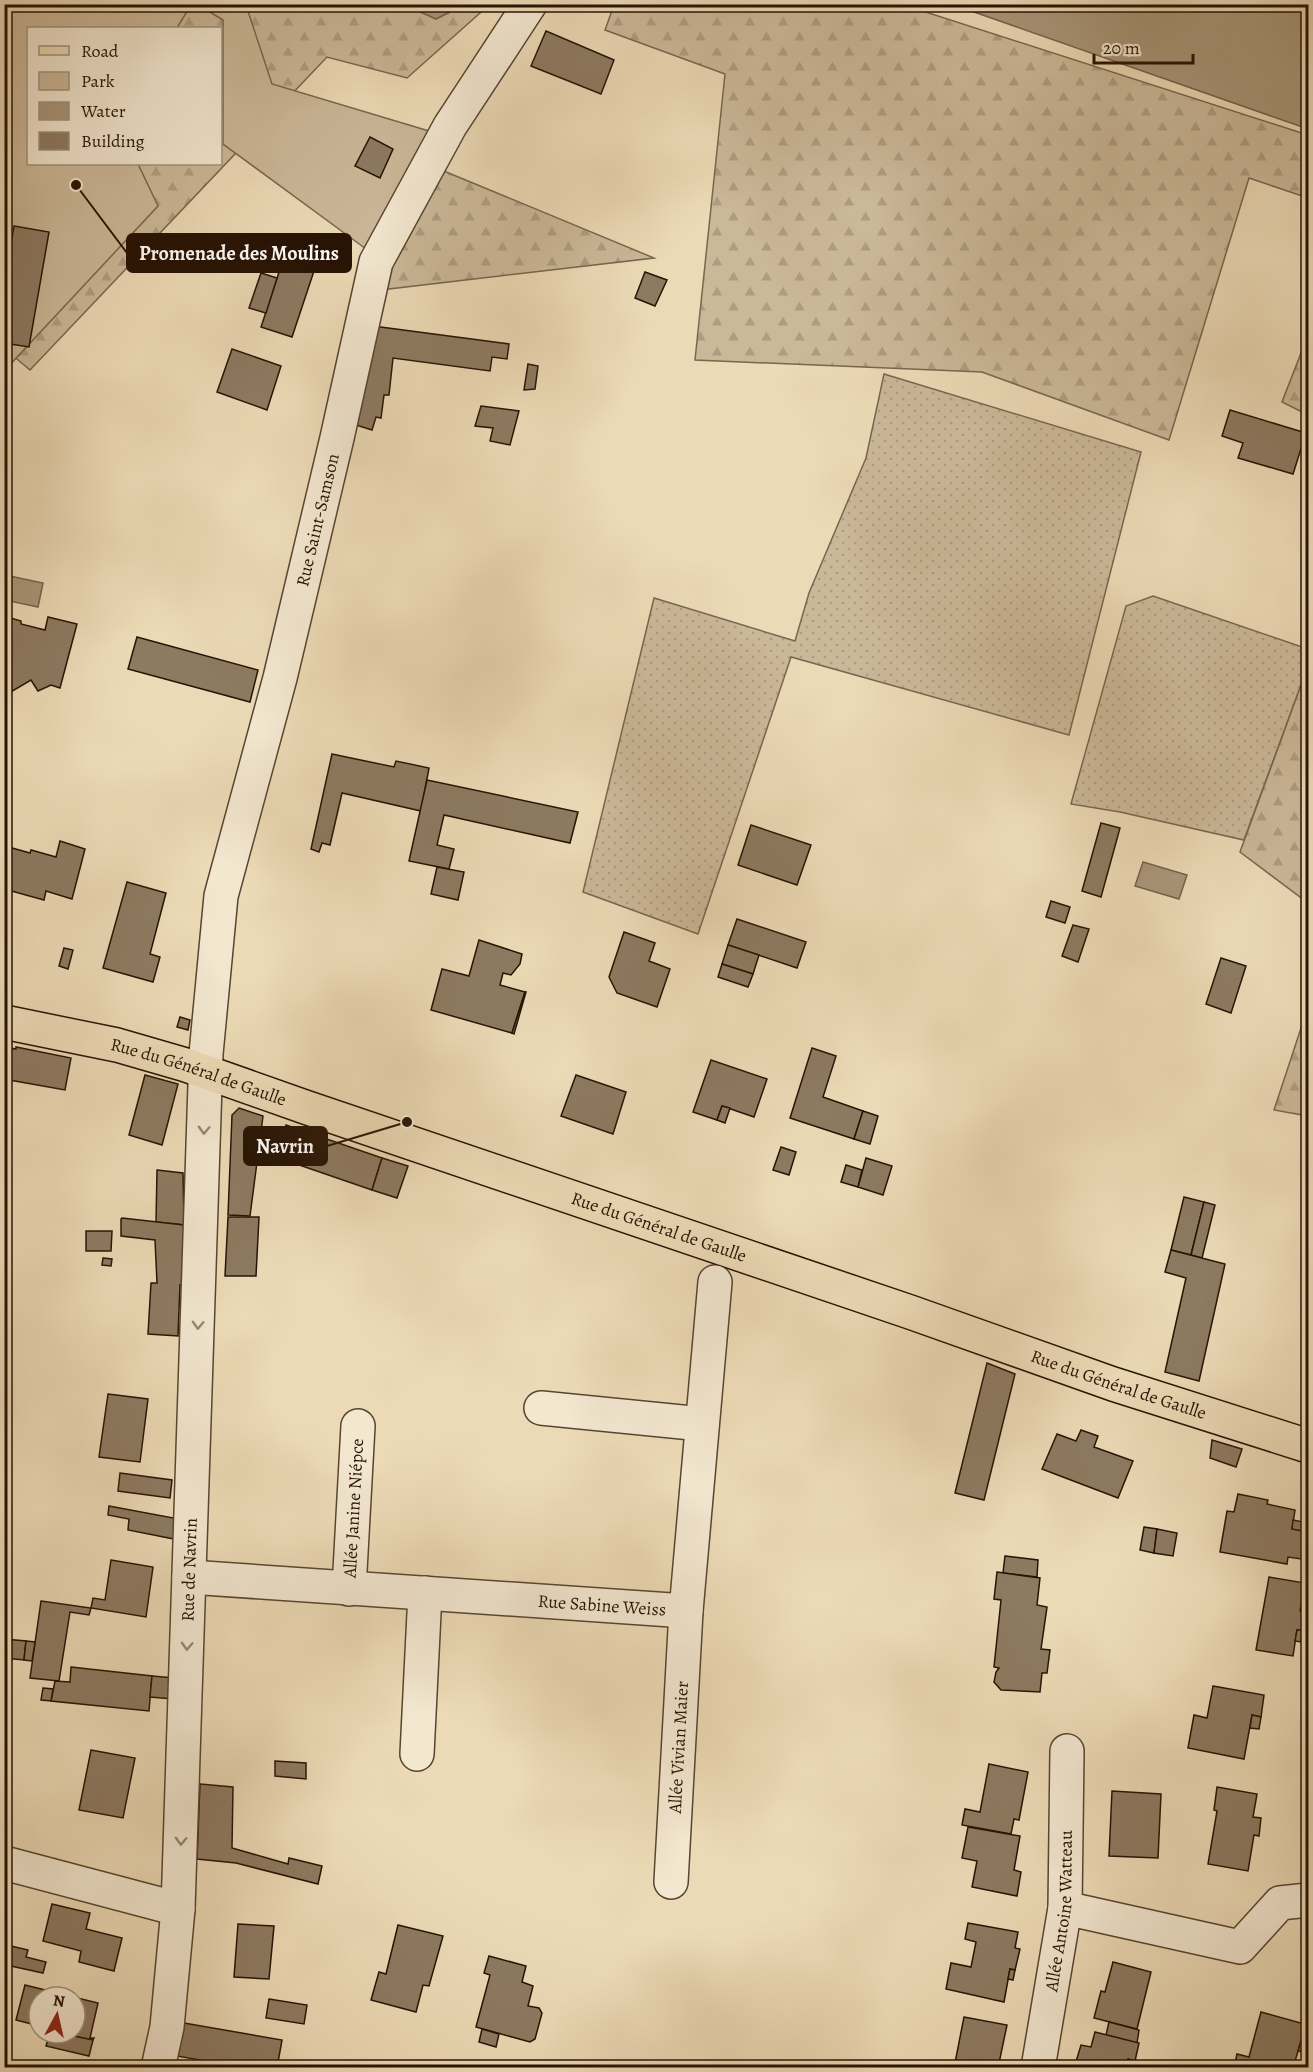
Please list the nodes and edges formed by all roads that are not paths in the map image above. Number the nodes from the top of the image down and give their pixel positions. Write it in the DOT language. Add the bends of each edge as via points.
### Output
graph roads {
  1 [pos="530,4"];
  2 [pos="4,1022"];
  3 [pos="206,1072"];
  4 [pos="715,1282"];
  5 [pos="541,1408"];
  6 [pos="702,1424"];
  7 [pos="358,1426"];
  8 [pos="1308,1446"];
  9 [pos="189,1577"];
  10 [pos="349,1589"];
  11 [pos="425,1593"];
  12 [pos="686,1611"];
  13 [pos="1067,1751"];
  14 [pos="417,1754"];
  15 [pos="4,1863"];
  16 [pos="671,1882"];
  17 [pos="1308,1900"];
  18 [pos="1065,1908"];
  19 [pos="178,1910"];
  20 [pos="158,2067"];
  21 [pos="1038,2067"];
  1 -- 3 [label="street, Rue Saint-Samson" via="450,126 376,262 338,438 221,896"];
  2 -- 3 [label="main road, Rue du Général de Gaulle" via="117,1045"];
  3 -- 8 [label="main road, Rue du Général de Gaulle" via="1113,1384"];
  3 -- 9 [label="street, Rue de Navrin, one-way"];
  4 -- 6 [label="street, Rue Sabine Weiss"];
  5 -- 6 [label="street"];
  6 -- 12 [label="street, Rue Sabine Weiss"];
  7 -- 10 [label="street, Allée Janine Niépce"];
  9 -- 10 [label="street, Rue Sabine Weiss"];
  9 -- 19 [label="street, Rue de Navrin, one-way"];
  10 -- 11 [label="street, Rue Sabine Weiss"];
  11 -- 12 [label="street, Rue Sabine Weiss"];
  11 -- 14 [label="street"];
  12 -- 16 [label="street, Allée Vivian Maier"];
  13 -- 18 [label="street, Allée Antoine Watteau"];
  15 -- 19 [label="street"];
  17 -- 18 [label="street" via="1280,1903 1240,1947"];
  18 -- 21 [label="street, Allée Antoine Watteau"];
  19 -- 20 [label="street, Rue de Navrin" via="167,2027"];
}
